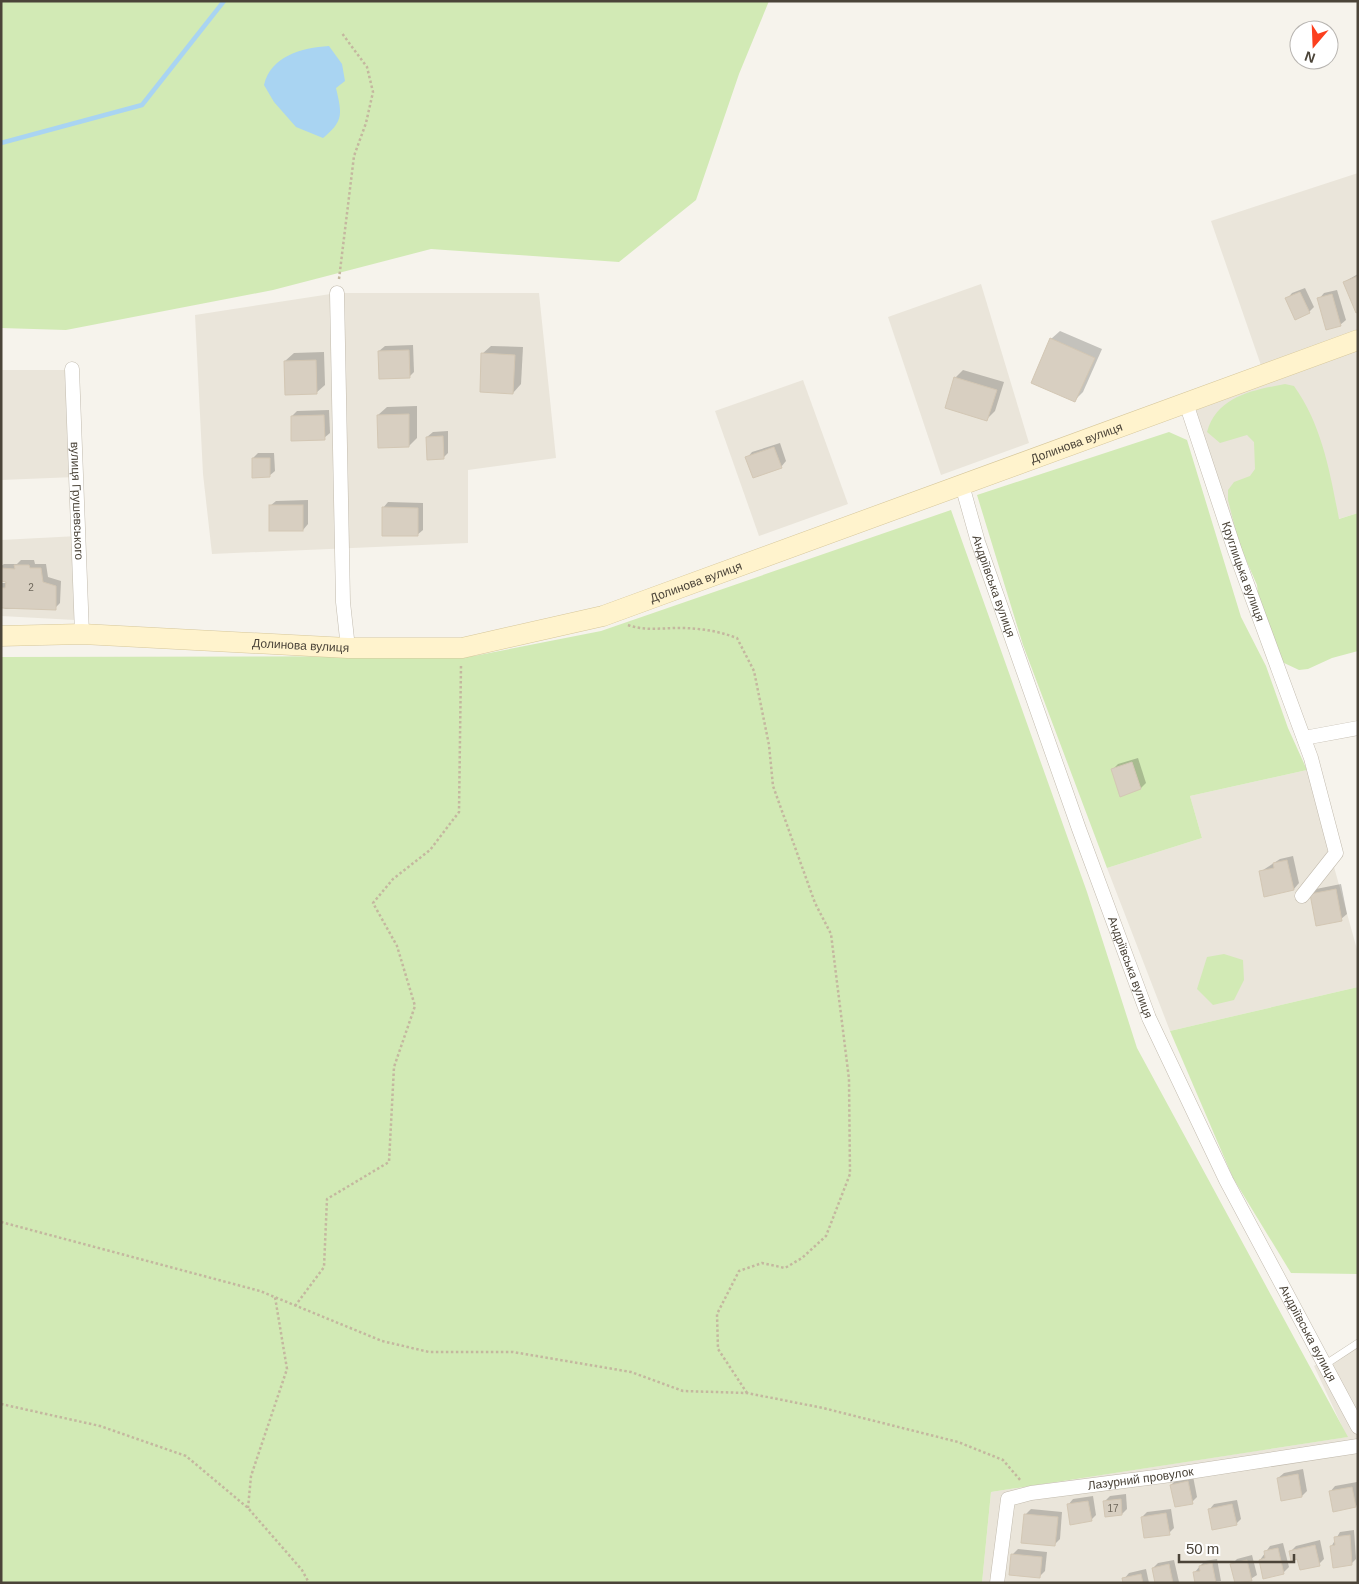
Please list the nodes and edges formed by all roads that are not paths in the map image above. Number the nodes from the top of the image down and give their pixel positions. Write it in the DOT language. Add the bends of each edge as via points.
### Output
graph roads {
  1 [pos="337,293"];
  2 [pos="1358,340"];
  3 [pos="72,369"];
  4 [pos="1186,403"];
  5 [pos="962,485"];
  6 [pos="82,634"];
  7 [pos="1,636"];
  8 [pos="348,648"];
  9 [pos="1358,728"];
  10 [pos="1304,738"];
  11 [pos="1302,896"];
  12 [pos="1358,1343"];
  13 [pos="1326,1364"];
  14 [pos="1358,1427"];
  15 [pos="1358,1446"];
  16 [pos="997,1583"];
  1 -- 8 [label="street" via="343,602"];
  2 -- 4 [label="street, Долинова вулиця"];
  3 -- 6 [label="street, вулиця Грушевського"];
  4 -- 5 [label="street, Долинова вулиця"];
  4 -- 10 [label="street, Круглицька вулиця" via="1235,551"];
  5 -- 8 [label="street, Долинова вулиця" via="603,616 462,648"];
  5 -- 13 [label="street, Андріївська вулиця" via="978,542 1149,1018 1226,1180"];
  6 -- 7 [label="street, Долинова вулиця"];
  6 -- 8 [label="street, Долинова вулиця"];
  9 -- 10 [label="street"];
  10 -- 11 [label="street, Круглицька вулиця" via="1336,853"];
  12 -- 13 [label="lane"];
  13 -- 14 [label="street, Андріївська вулиця"];
  15 -- 16 [label="street, Лазурний провулок" via="1030,1493 1008,1499"];
}
